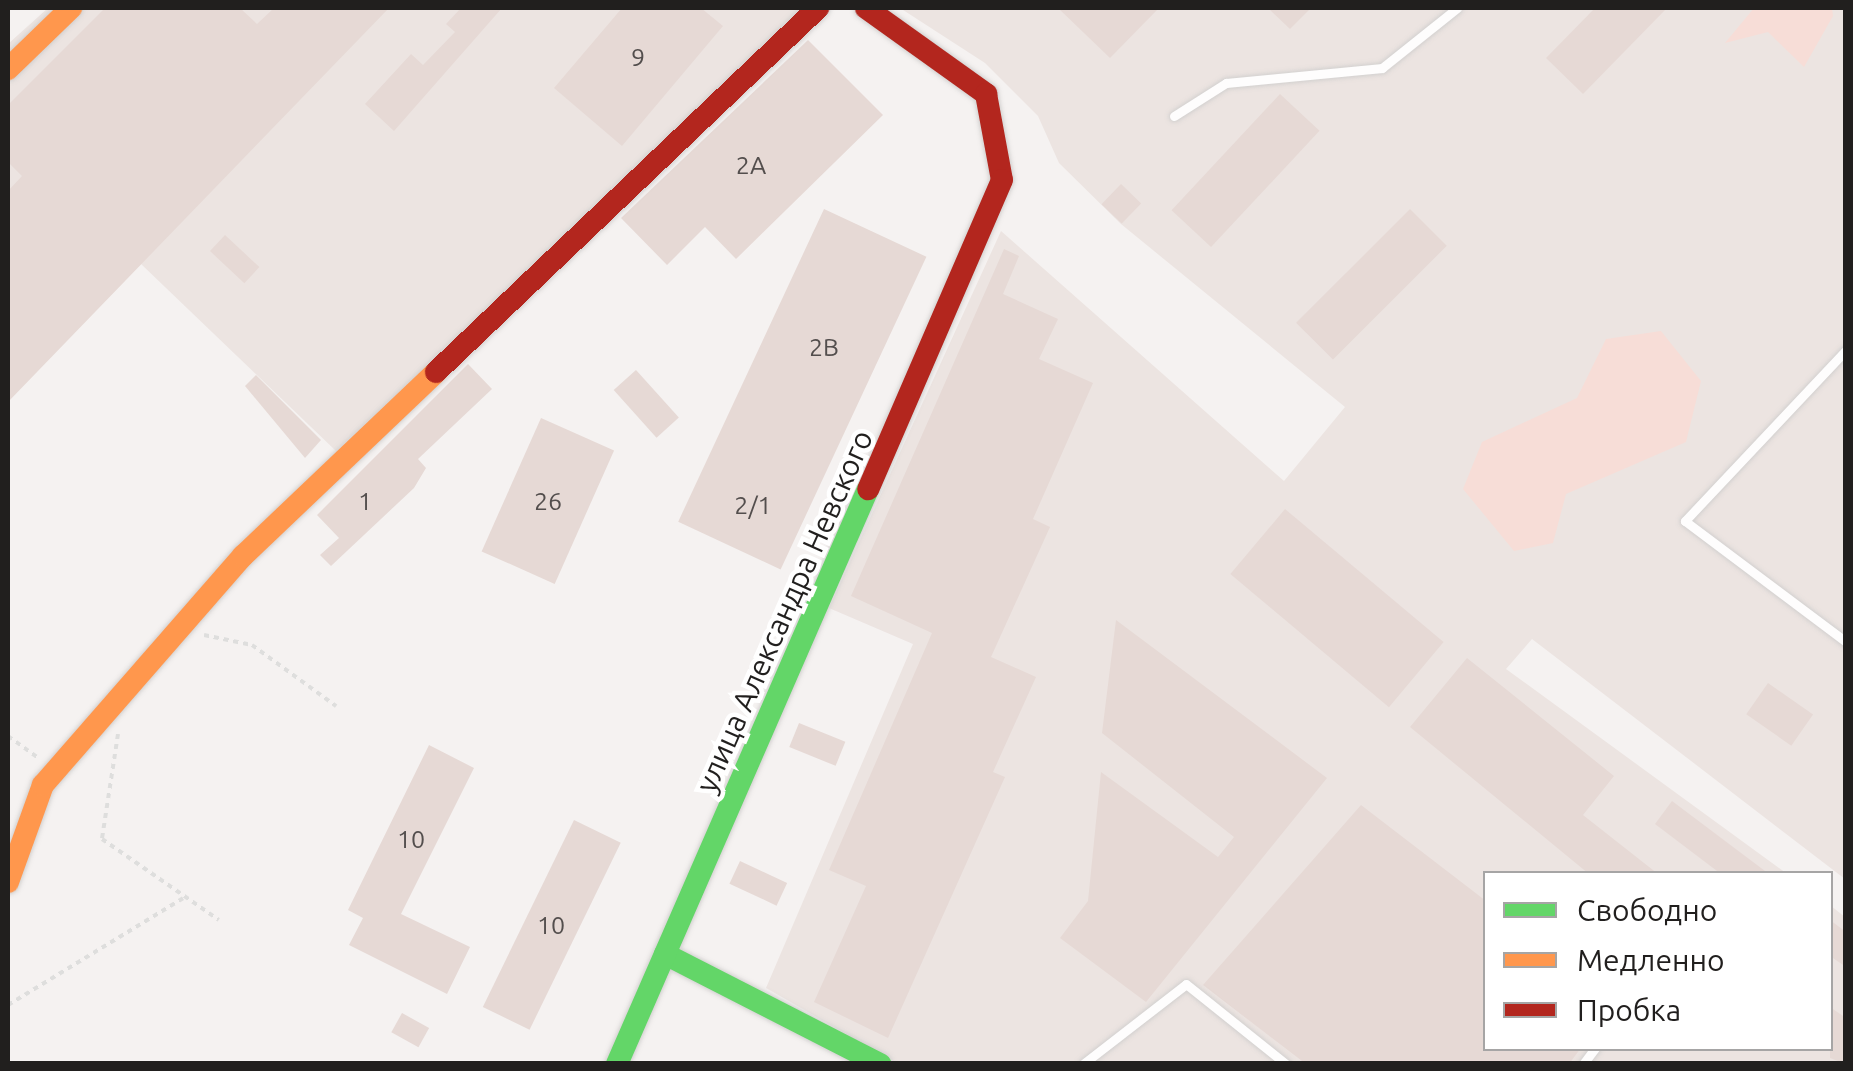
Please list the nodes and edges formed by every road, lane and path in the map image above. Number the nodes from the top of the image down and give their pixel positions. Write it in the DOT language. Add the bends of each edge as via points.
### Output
graph roads {
  1 [pos="70,8"];
  2 [pos="818,8"];
  3 [pos="866,8"];
  4 [pos="1458,8"];
  5 [pos="8,69"];
  6 [pos="1174,116"];
  7 [pos="1846,350"];
  8 [pos="198,635"];
  9 [pos="1846,642"];
  10 [pos="336,706"];
  11 [pos="120,724"];
  12 [pos="8,736"];
  13 [pos="54,772"];
  14 [pos="8,882"];
  15 [pos="183,898"];
  16 [pos="219,920"];
  17 [pos="665,954"];
  18 [pos="8,1005"];
  19 [pos="616,1064"];
  20 [pos="880,1064"];
  21 [pos="1083,1064"];
  22 [pos="1286,1064"];
  1 -- 5 [label="street"];
  2 -- 13 [label="street" via="243,556"];
  3 -- 17 [label="street, улица Александра Невского" via="986,94 1002,180"];
  4 -- 6 [label="lane" via="1382,68 1226,83"];
  7 -- 9 [label="lane" via="1685,521"];
  8 -- 10 [label="path" via="252,644"];
  11 -- 15 [label="path" via="102,840"];
  12 -- 13 [label="path"];
  13 -- 14 [label="street"];
  15 -- 16 [label="path"];
  15 -- 18 [label="path"];
  17 -- 19 [label="street, улица Александра Невского"];
  17 -- 20 [label="street"];
  21 -- 22 [label="lane" via="1186,984"];
}
